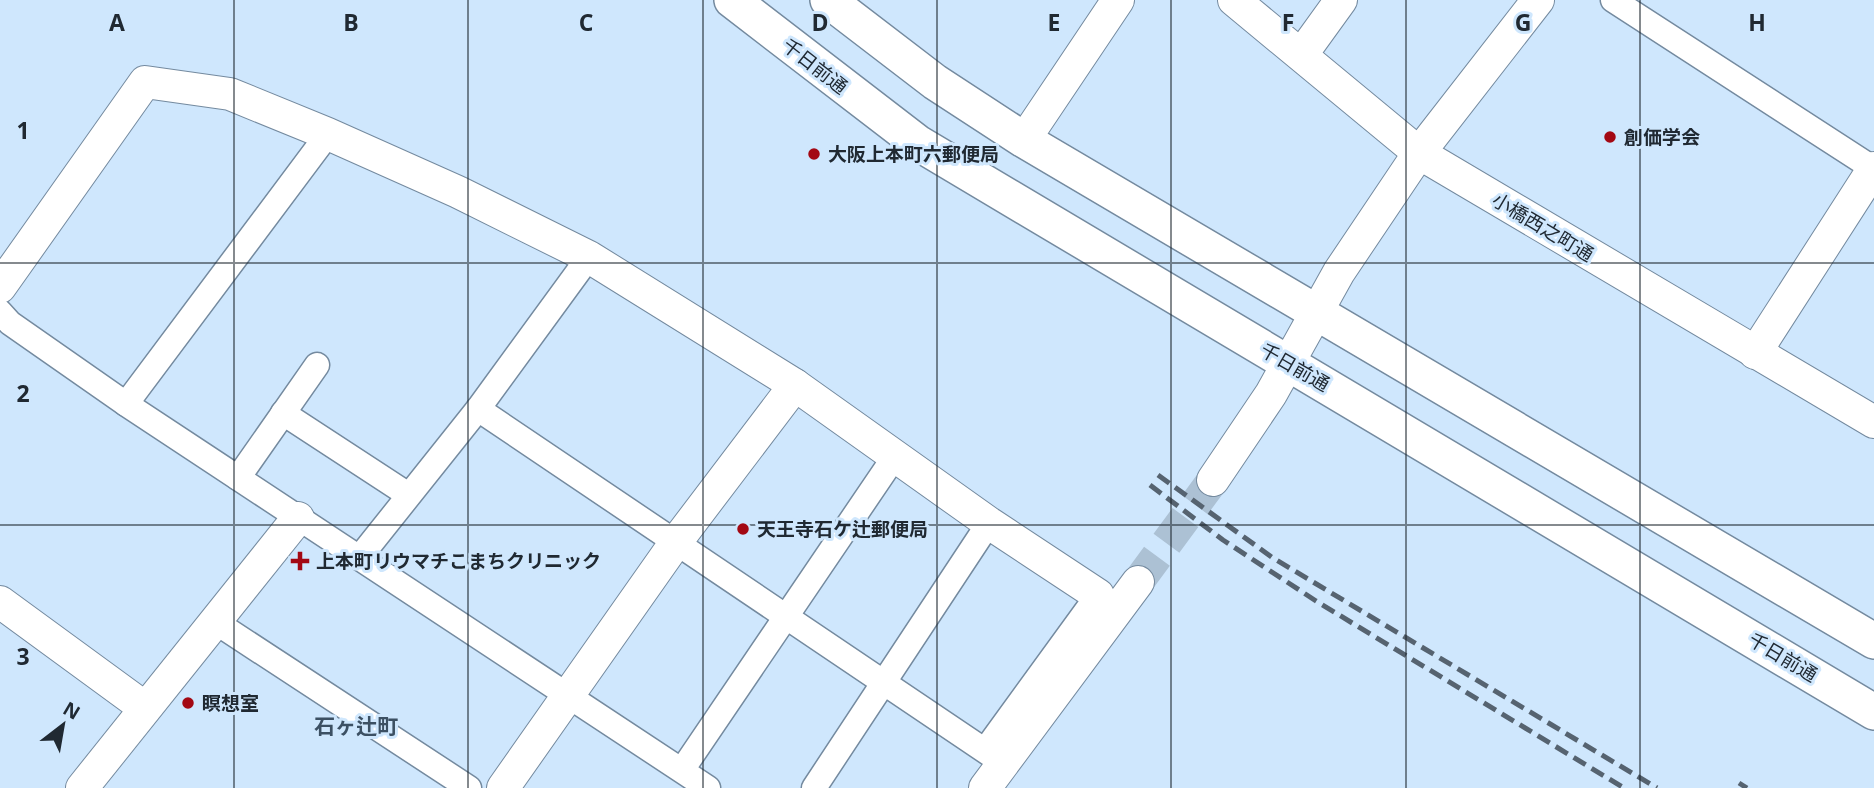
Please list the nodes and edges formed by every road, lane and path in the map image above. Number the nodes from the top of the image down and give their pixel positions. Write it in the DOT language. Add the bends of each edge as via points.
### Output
graph roads {
  1 [pos="732,0"];
  2 [pos="828,0"];
  3 [pos="1118,0"];
  4 [pos="1234,0"];
  5 [pos="1341,0"];
  6 [pos="1538,0"];
  7 [pos="1613,0"];
  8 [pos="1302,54"];
  9 [pos="328,134"];
  10 [pos="1024,140"];
  11 [pos="1419,153"];
  12 [pos="1874,169"];
  13 [pos="589,257"];
  14 [pos="0,287"];
  15 [pos="1317,311"];
  16 [pos="0,312"];
  17 [pos="1755,353"];
  18 [pos="1288,363"];
  19 [pos="317,365"];
  20 [pos="795,385"];
  21 [pos="126,404"];
  22 [pos="478,409"];
  23 [pos="283,413"];
  24 [pos="1874,422"];
  25 [pos="894,456"];
  26 [pos="238,478"];
  27 [pos="1213,480"];
  28 [pos="408,494"];
  29 [pos="298,518"];
  30 [pos="989,523"];
  31 [pos="676,542"];
  32 [pos="360,556"];
  33 [pos="1138,582"];
  34 [pos="1098,595"];
  35 [pos="0,602"];
  36 [pos="786,615"];
  37 [pos="217,623"];
  38 [pos="1874,640"];
  39 [pos="883,682"];
  40 [pos="567,693"];
  41 [pos="145,708"];
  42 [pos="1874,712"];
  43 [pos="992,767"];
  44 [pos="682,770"];
  45 [pos="82,788"];
  46 [pos="469,788"];
  47 [pos="503,788"];
  48 [pos="708,788"];
  49 [pos="814,788"];
  1 -- 18 [label="main road, 千日前通" via="918,144"];
  2 -- 10 [label="main road" via="935,82"];
  3 -- 10 [label="street"];
  4 -- 8 [label="street, 小橋西之町通"];
  5 -- 8 [label="street"];
  6 -- 11 [label="street"];
  7 -- 12 [label="street"];
  8 -- 11 [label="street, 小橋西之町通"];
  9 -- 13 [label="street"];
  9 -- 14 [label="street" via="230,94 145,82"];
  9 -- 21 [label="street"];
  10 -- 15 [label="main road"];
  11 -- 15 [label="street"];
  11 -- 17 [label="street, 小橋西之町通"];
  12 -- 17 [label="street"];
  13 -- 20 [label="street"];
  13 -- 22 [label="street"];
  15 -- 18 [label="street"];
  15 -- 38 [label="main road"];
  16 -- 21 [label="street"];
  17 -- 24 [label="street, 小橋西之町通"];
  18 -- 27 [label="street"];
  18 -- 42 [label="main road, 千日前通"];
  19 -- 23 [label="street"];
  20 -- 25 [label="street"];
  20 -- 31 [label="street"];
  21 -- 26 [label="street"];
  22 -- 28 [label="street"];
  22 -- 31 [label="street"];
  23 -- 26 [label="street"];
  23 -- 28 [label="street"];
  25 -- 30 [label="street"];
  25 -- 36 [label="street"];
  26 -- 29 [label="street"];
  28 -- 32 [label="street"];
  29 -- 32 [label="street"];
  29 -- 37 [label="street"];
  30 -- 34 [label="street"];
  30 -- 39 [label="street"];
  31 -- 36 [label="street"];
  31 -- 40 [label="street"];
  32 -- 40 [label="street"];
  33 -- 43 [label="street"];
  34 -- 43 [label="street"];
  35 -- 41 [label="street"];
  36 -- 39 [label="street"];
  36 -- 44 [label="street"];
  37 -- 41 [label="street"];
  37 -- 46 [label="street"];
  39 -- 43 [label="street"];
  39 -- 49 [label="street"];
  40 -- 44 [label="street"];
  40 -- 47 [label="street"];
  41 -- 45 [label="street"];
  44 -- 48 [label="street"];
}
